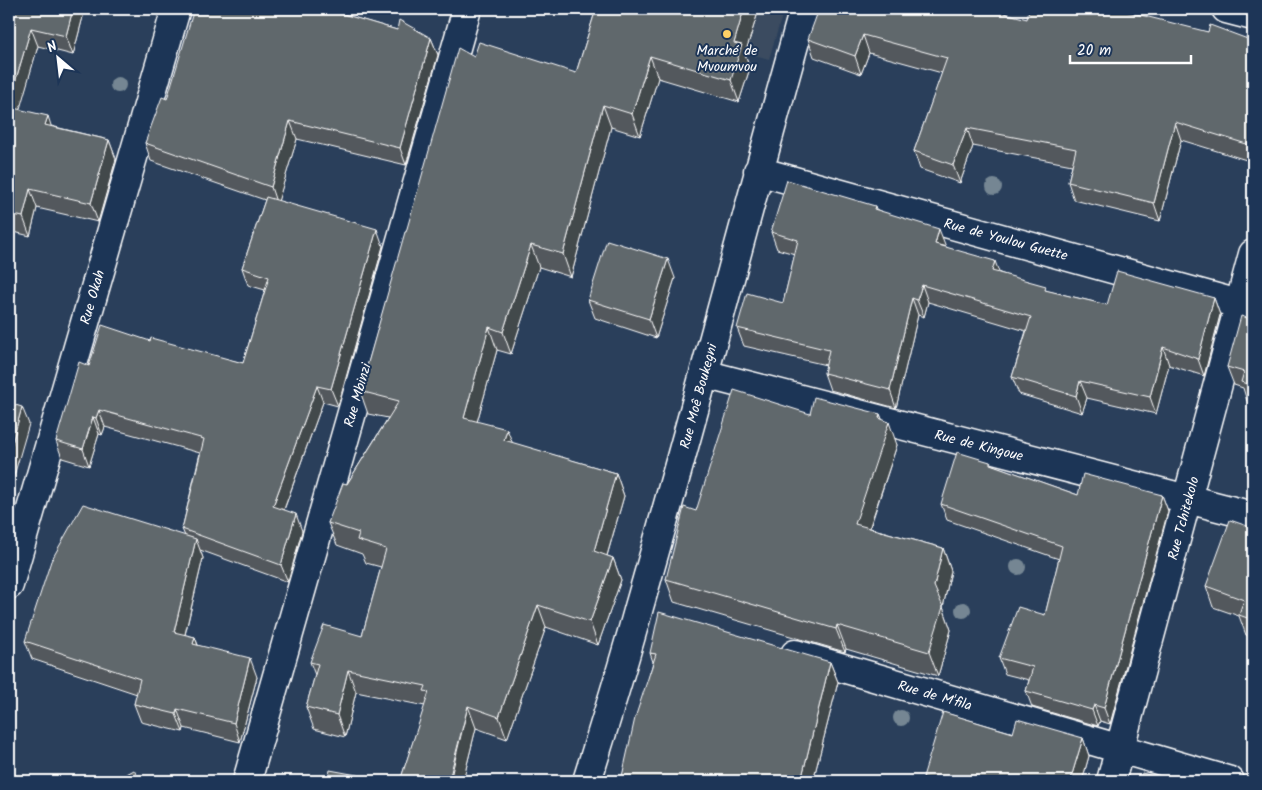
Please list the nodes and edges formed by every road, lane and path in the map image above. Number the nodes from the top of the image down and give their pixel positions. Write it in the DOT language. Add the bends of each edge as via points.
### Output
graph roads {
  1 [pos="176,9"];
  2 [pos="468,9"];
  3 [pos="804,9"];
  4 [pos="1226,9"];
  5 [pos="1253,16"];
  6 [pos="758,171"];
  7 [pos="1253,254"];
  8 [pos="1247,306"];
  9 [pos="704,374"];
  10 [pos="1188,499"];
  11 [pos="1253,516"];
  12 [pos="9,585"];
  13 [pos="771,647"];
  14 [pos="1120,749"];
  15 [pos="247,781"];
  16 [pos="587,781"];
  17 [pos="1111,781"];
  18 [pos="1230,781"];
  1 -- 12 [label="street, Rue Okah"];
  2 -- 15 [label="street, Rue Mbinzi"];
  3 -- 6 [label="street, Rue Moê Boukegni"];
  4 -- 5 [label="street"];
  6 -- 8 [label="street, Rue de Youlou Guette"];
  6 -- 9 [label="street, Rue Moê Boukegni"];
  7 -- 8 [label="street, Rue Tchitekolo"];
  8 -- 10 [label="street, Rue Tchitekolo"];
  9 -- 10 [label="street, Rue de Kingoue"];
  9 -- 16 [label="street, Rue Moê Boukegni" via="648,611"];
  10 -- 11 [label="street, Rue de Kingoue"];
  10 -- 14 [label="street, Rue Tchitekolo"];
  13 -- 14 [label="street, Rue de M'fila"];
  14 -- 17 [label="street, Rue Tchitekolo"];
  14 -- 18 [label="street, Rue de M'fila"];
}
